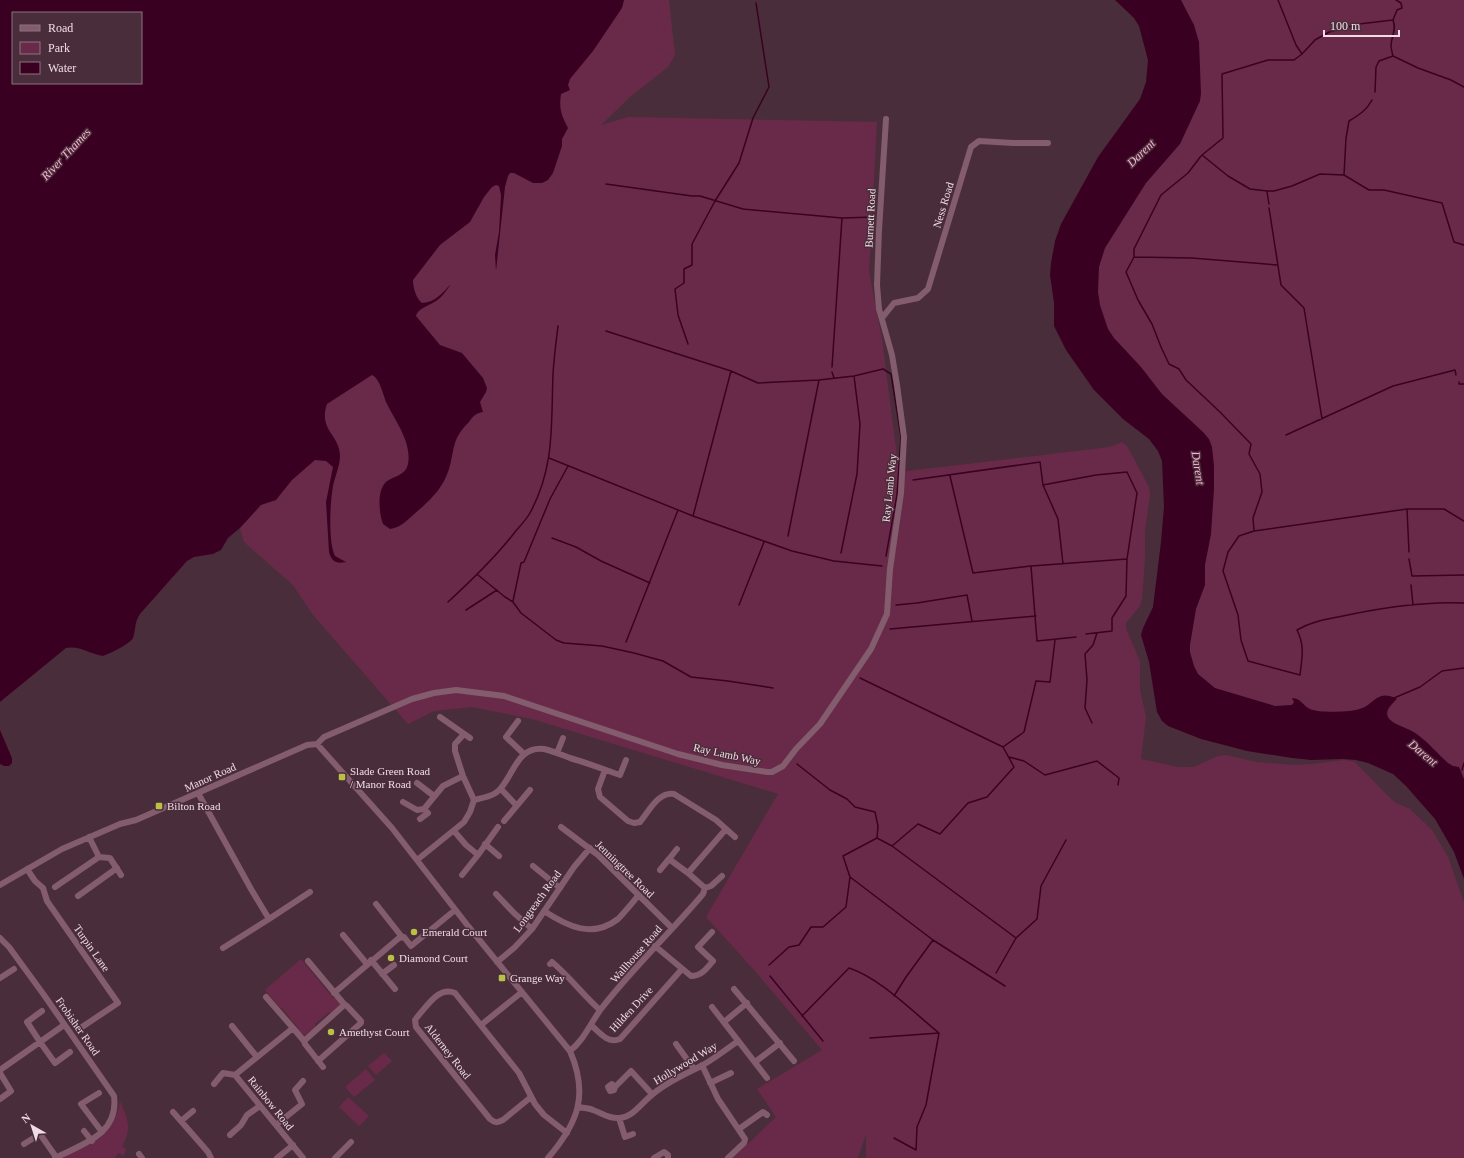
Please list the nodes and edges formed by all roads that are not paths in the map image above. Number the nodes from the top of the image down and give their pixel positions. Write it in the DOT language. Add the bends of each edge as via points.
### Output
graph roads {
  1 [pos="886,119"];
  2 [pos="1048,143"];
  3 [pos="882,318"];
  4 [pos="904,437"];
  5 [pos="387,709"];
  6 [pos="440,717"];
  7 [pos="518,721"];
  8 [pos="464,734"];
  9 [pos="470,738"];
  10 [pos="563,738"];
  11 [pos="317,744"];
  12 [pos="557,753"];
  13 [pos="524,754"];
  14 [pos="626,760"];
  15 [pos="605,770"];
  16 [pos="463,776"];
  17 [pos="417,783"];
  18 [pos="501,789"];
  19 [pos="530,790"];
  20 [pos="198,793"];
  21 [pos="434,796"];
  22 [pos="474,800"];
  23 [pos="403,802"];
  24 [pos="516,805"];
  25 [pos="424,809"];
  26 [pos="420,819"];
  27 [pos="504,821"];
  28 [pos="498,827"];
  29 [pos="561,827"];
  30 [pos="726,829"];
  31 [pos="454,831"];
  32 [pos="89,837"];
  33 [pos="735,837"];
  34 [pos="485,844"];
  35 [pos="590,848"];
  36 [pos="677,849"];
  37 [pos="478,854"];
  38 [pos="500,856"];
  39 [pos="99,858"];
  40 [pos="669,859"];
  41 [pos="417,860"];
  42 [pos="533,866"];
  43 [pos="117,868"];
  44 [pos="27,869"];
  45 [pos="660,870"];
  46 [pos="688,873"];
  47 [pos="121,875"];
  48 [pos="462,875"];
  49 [pos="722,876"];
  50 [pos="0,885"];
  51 [pos="55,887"];
  52 [pos="560,888"];
  53 [pos="704,888"];
  54 [pos="310,892"];
  55 [pos="496,894"];
  56 [pos="78,896"];
  57 [pos="638,896"];
  58 [pos="376,904"];
  59 [pos="455,910"];
  60 [pos="544,911"];
  61 [pos="269,918"];
  62 [pos="672,928"];
  63 [pos="532,929"];
  64 [pos="712,932"];
  65 [pos="343,934"];
  66 [pos="402,937"];
  67 [pos="1,942"];
  68 [pos="655,946"];
  69 [pos="223,948"];
  70 [pos="308,961"];
  71 [pos="369,962"];
  72 [pos="497,962"];
  73 [pos="552,962"];
  74 [pos="394,965"];
  75 [pos="14,969"];
  76 [pos="682,969"];
  77 [pos="382,974"];
  78 [pos="0,978"];
  79 [pos="395,989"];
  80 [pos="734,989"];
  81 [pos="522,992"];
  82 [pos="334,993"];
  83 [pos="266,997"];
  84 [pos="747,1003"];
  85 [pos="344,1004"];
  86 [pos="712,1007"];
  87 [pos="600,1010"];
  88 [pos="42,1011"];
  89 [pos="724,1022"];
  90 [pos="64,1025"];
  91 [pos="481,1025"];
  92 [pos="591,1025"];
  93 [pos="232,1026"];
  94 [pos="82,1027"];
  95 [pos="293,1028"];
  96 [pos="304,1041"];
  97 [pos="738,1041"];
  98 [pos="40,1042"];
  99 [pos="780,1043"];
  100 [pos="676,1044"];
  101 [pos="570,1051"];
  102 [pos="70,1052"];
  103 [pos="257,1057"];
  104 [pos="318,1061"];
  105 [pos="794,1061"];
  106 [pos="755,1062"];
  107 [pos="702,1065"];
  108 [pos="323,1067"];
  109 [pos="694,1069"];
  110 [pos="0,1071"];
  111 [pos="731,1073"];
  112 [pos="235,1075"];
  113 [pos="768,1078"];
  114 [pos="303,1081"];
  115 [pos="710,1083"];
  116 [pos="214,1084"];
  117 [pos="615,1087"];
  118 [pos="99,1093"];
  119 [pos="652,1094"];
  120 [pos="531,1097"];
  121 [pos="0,1099"];
  122 [pos="260,1106"];
  123 [pos="578,1107"];
  124 [pos="193,1111"];
  125 [pos="173,1112"];
  126 [pos="767,1115"];
  127 [pos="619,1118"];
  128 [pos="181,1121"];
  129 [pos="276,1125"];
  130 [pos="739,1129"];
  131 [pos="84,1131"];
  132 [pos="102,1132"];
  133 [pos="567,1133"];
  134 [pos="633,1134"];
  135 [pos="230,1135"];
  136 [pos="92,1140"];
  137 [pos="351,1142"];
  138 [pos="24,1144"];
  139 [pos="292,1145"];
  140 [pos="55,1158"];
  141 [pos="211,1158"];
  142 [pos="277,1158"];
  143 [pos="303,1158"];
  144 [pos="336,1158"];
  145 [pos="548,1158"];
  146 [pos="654,1158"];
  147 [pos="668,1158"];
  148 [pos="728,1158"];
  1 -- 3 [label="street, Burnett Road" via="877,264 879,309"];
  2 -- 3 [label="street, Ness Road" via="979,141 971,147 928,289 918,298 894,303"];
  3 -- 4 [label="street, Burnett Road" via="892,355"];
  4 -- 5 [label="street, Ray Lamb Way" via="901,493 890,569 887,614 871,649 820,724 783,766 772,772 722,765 678,754 504,696 456,690 420,696"];
  5 -- 11 [label="street, Manor Road" via="324,737"];
  6 -- 8 [label="street"];
  7 -- 13 [label="street" via="506,737"];
  8 -- 9 [label="street"];
  8 -- 16 [label="street" via="455,744"];
  10 -- 12 [label="street"];
  11 -- 20 [label="street, Manor Road" via="307,745"];
  11 -- 41 [label="street"];
  12 -- 13 [label="street" via="543,749"];
  12 -- 15 [label="street"];
  13 -- 18 [label="street" via="516,762"];
  14 -- 15 [label="street" via="620,775"];
  15 -- 30 [label="street" via="598,789 600,797 628,821 640,822 662,795 668,792 687,801"];
  16 -- 21 [label="street" via="444,786"];
  16 -- 22 [label="street"];
  17 -- 21 [label="street"];
  18 -- 22 [label="street" via="493,795"];
  18 -- 24 [label="street"];
  19 -- 24 [label="street"];
  20 -- 32 [label="street, Manor Road"];
  20 -- 61 [label="street"];
  21 -- 25 [label="street"];
  22 -- 31 [label="street" via="464,822"];
  23 -- 25 [label="street" via="417,810"];
  24 -- 27 [label="street"];
  25 -- 26 [label="street" via="428,813"];
  28 -- 34 [label="street"];
  29 -- 35 [label="street, Jenningtree Road"];
  30 -- 33 [label="street"];
  30 -- 46 [label="street"];
  31 -- 37 [label="street"];
  31 -- 41 [label="street"];
  32 -- 39 [label="street"];
  32 -- 44 [label="street, Manor Road"];
  34 -- 37 [label="street"];
  34 -- 38 [label="street"];
  35 -- 52 [label="street, Longreach Road"];
  35 -- 57 [label="street, Jenningtree Road"];
  36 -- 40 [label="street"];
  37 -- 48 [label="street"];
  39 -- 43 [label="street" via="110,858"];
  39 -- 51 [label="street"];
  40 -- 45 [label="street"];
  40 -- 46 [label="street"];
  41 -- 59 [label="street"];
  42 -- 52 [label="street"];
  43 -- 47 [label="street"];
  43 -- 56 [label="street"];
  44 -- 50 [label="street, Manor Road"];
  44 -- 94 [label="street, Turpin Lane" via="43,888 47,901 118,1003"];
  46 -- 53 [label="street"];
  49 -- 53 [label="street, Wallhouse Road" via="712,886"];
  52 -- 60 [label="street, Longreach Road"];
  53 -- 62 [label="street, Wallhouse Road" via="703,894"];
  54 -- 61 [label="street"];
  55 -- 63 [label="street"];
  57 -- 60 [label="street" via="610,924 594,929 572,927"];
  57 -- 62 [label="street, Jenningtree Road"];
  58 -- 66 [label="street"];
  59 -- 66 [label="street" via="411,946"];
  59 -- 72 [label="street"];
  60 -- 63 [label="street, Longreach Road"];
  61 -- 69 [label="street"];
  62 -- 68 [label="street, Wallhouse Road"];
  63 -- 72 [label="street, Longreach Road"];
  64 -- 76 [label="street" via="698,947 713,961 697,976 691,976"];
  65 -- 71 [label="street"];
  66 -- 71 [label="street"];
  67 -- 90 [label="street, Frobisher Road" via="9,946"];
  68 -- 76 [label="street"];
  68 -- 87 [label="street, Wallhouse Road"];
  70 -- 82 [label="street"];
  71 -- 77 [label="street"];
  71 -- 82 [label="street"];
  72 -- 81 [label="street"];
  73 -- 87 [label="street"];
  74 -- 77 [label="street"];
  75 -- 78 [label="street"];
  76 -- 92 [label="street, Hilden Drive" via="620,1039 611,1041"];
  77 -- 79 [label="street"];
  80 -- 84 [label="street"];
  81 -- 91 [label="street"];
  81 -- 101 [label="street"];
  82 -- 85 [label="street"];
  83 -- 95 [label="street"];
  84 -- 89 [label="street"];
  84 -- 99 [label="street"];
  85 -- 96 [label="street"];
  85 -- 104 [label="street" via="361,1023"];
  86 -- 89 [label="street"];
  87 -- 92 [label="street, Wallhouse Road"];
  88 -- 98 [label="street" via="27,1022"];
  89 -- 97 [label="street"];
  90 -- 98 [label="street"];
  90 -- 132 [label="street, Frobisher Road" via="114,1096 113,1116"];
  91 -- 120 [label="street, Alderney Road" via="518,1073"];
  91 -- 120 [label="street, Alderney Road" via="451,991 439,994 418,1016 415,1024 494,1122 503,1120"];
  92 -- 101 [label="street, Wallhouse Road" via="578,1045"];
  93 -- 103 [label="street"];
  95 -- 96 [label="street"];
  95 -- 103 [label="street, Rainbow Road"];
  96 -- 104 [label="street"];
  97 -- 106 [label="street"];
  97 -- 107 [label="street, Hollywood Way"];
  98 -- 102 [label="street" via="55,1063"];
  98 -- 110 [label="street"];
  99 -- 105 [label="street"];
  99 -- 106 [label="street"];
  100 -- 109 [label="street"];
  101 -- 123 [label="street" via="578,1071"];
  103 -- 112 [label="street, Rainbow Road"];
  104 -- 108 [label="street"];
  106 -- 113 [label="street"];
  107 -- 109 [label="street, Hollywood Way"];
  107 -- 115 [label="street"];
  109 -- 119 [label="street, Hollywood Way"];
  110 -- 121 [label="street" via="11,1091"];
  111 -- 115 [label="street"];
  112 -- 116 [label="street" via="221,1070"];
  112 -- 122 [label="street, Rainbow Road"];
  114 -- 129 [label="street" via="295,1090 302,1104"];
  115 -- 130 [label="street" via="722,1106"];
  117 -- 119 [label="street" via="633,1069"];
  118 -- 132 [label="street" via="82,1104"];
  119 -- 127 [label="street, Hollywood Way" via="632,1113"];
  120 -- 133 [label="street, Alderney Road" via="544,1115"];
  122 -- 129 [label="street, Rainbow Road"];
  122 -- 135 [label="street" via="247,1115"];
  123 -- 127 [label="street"];
  123 -- 133 [label="street"];
  124 -- 128 [label="street"];
  125 -- 128 [label="street"];
  126 -- 130 [label="street" via="763,1112"];
  127 -- 134 [label="street" via="623,1138"];
  128 -- 141 [label="street"];
  129 -- 139 [label="street, Rainbow Road"];
  130 -- 148 [label="street" via="745,1141"];
  131 -- 136 [label="street"];
  132 -- 136 [label="street, Frobisher Road"];
  133 -- 145 [label="street"];
  136 -- 140 [label="street, Frobisher Road"];
  137 -- 144 [label="street"];
  138 -- 140 [label="street, Frobisher Road" via="40,1134"];
  139 -- 142 [label="street"];
  139 -- 143 [label="street, Rainbow Road"];
  146 -- 147 [label="street" via="664,1152"];
}
